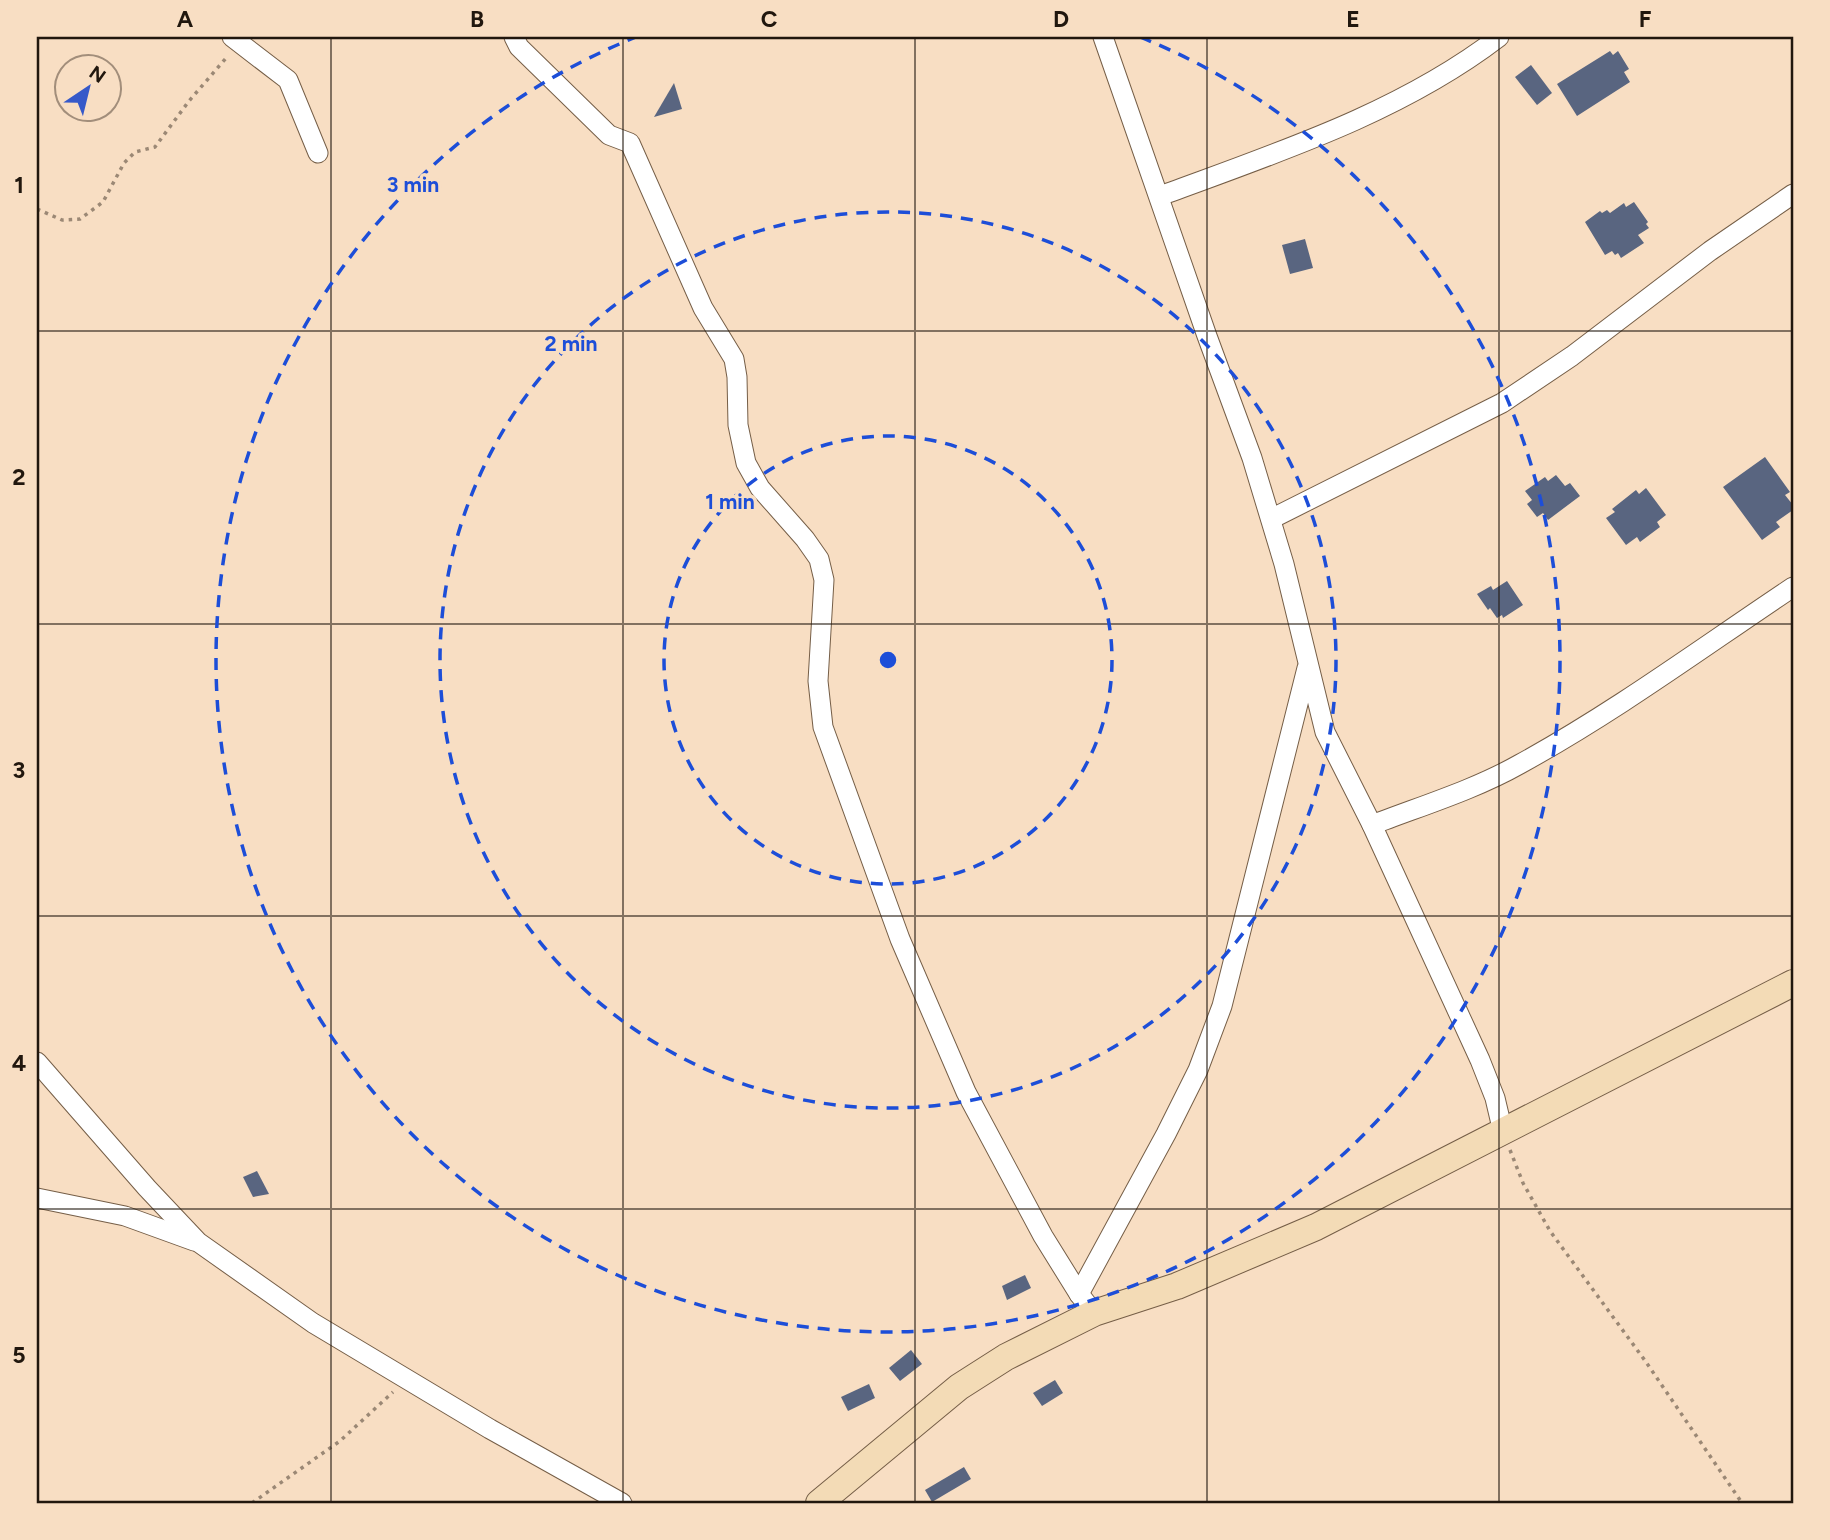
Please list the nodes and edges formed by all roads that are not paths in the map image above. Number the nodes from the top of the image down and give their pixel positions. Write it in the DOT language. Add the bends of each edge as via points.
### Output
graph roads {
  1 [pos="514,37"];
  2 [pos="1103,37"];
  3 [pos="1499,37"];
  4 [pos="236,40"];
  5 [pos="318,153"];
  6 [pos="1160,196"];
  7 [pos="1790,203"];
  8 [pos="1270,519"];
  9 [pos="1793,587"];
  10 [pos="1308,664"];
  11 [pos="1372,825"];
  12 [pos="1793,983"];
  13 [pos="37,1062"];
  14 [pos="1503,1132"];
  15 [pos="37,1198"];
  16 [pos="198,1242"];
  17 [pos="1086,1303"];
  18 [pos="833,1498"];
  19 [pos="622,1503"];
  1 -- 17 [label="street" via="609,135 630,143 703,308 730,351 746,463 760,488 819,559 824,580 818,681 823,727 900,940 965,1092 1043,1236"];
  2 -- 6 [label="street"];
  3 -- 6 [label="street" via="1371,112"];
  4 -- 5 [label="street" via="288,80"];
  6 -- 8 [label="street"];
  7 -- 8 [label="street" via="1710,251 1502,403"];
  8 -- 10 [label="street"];
  9 -- 11 [label="street" via="1518,765"];
  10 -- 11 [label="street" via="1325,732"];
  10 -- 17 [label="street" via="1222,1006 1198,1070"];
  11 -- 14 [label="street" via="1480,1060"];
  12 -- 14 [label="street"];
  13 -- 16 [label="street"];
  14 -- 17 [label="street" via="1254,1255 1177,1286"];
  15 -- 16 [label="street" via="125,1216"];
  16 -- 19 [label="street" via="313,1323"];
  17 -- 18 [label="street" via="959,1387"];
}
